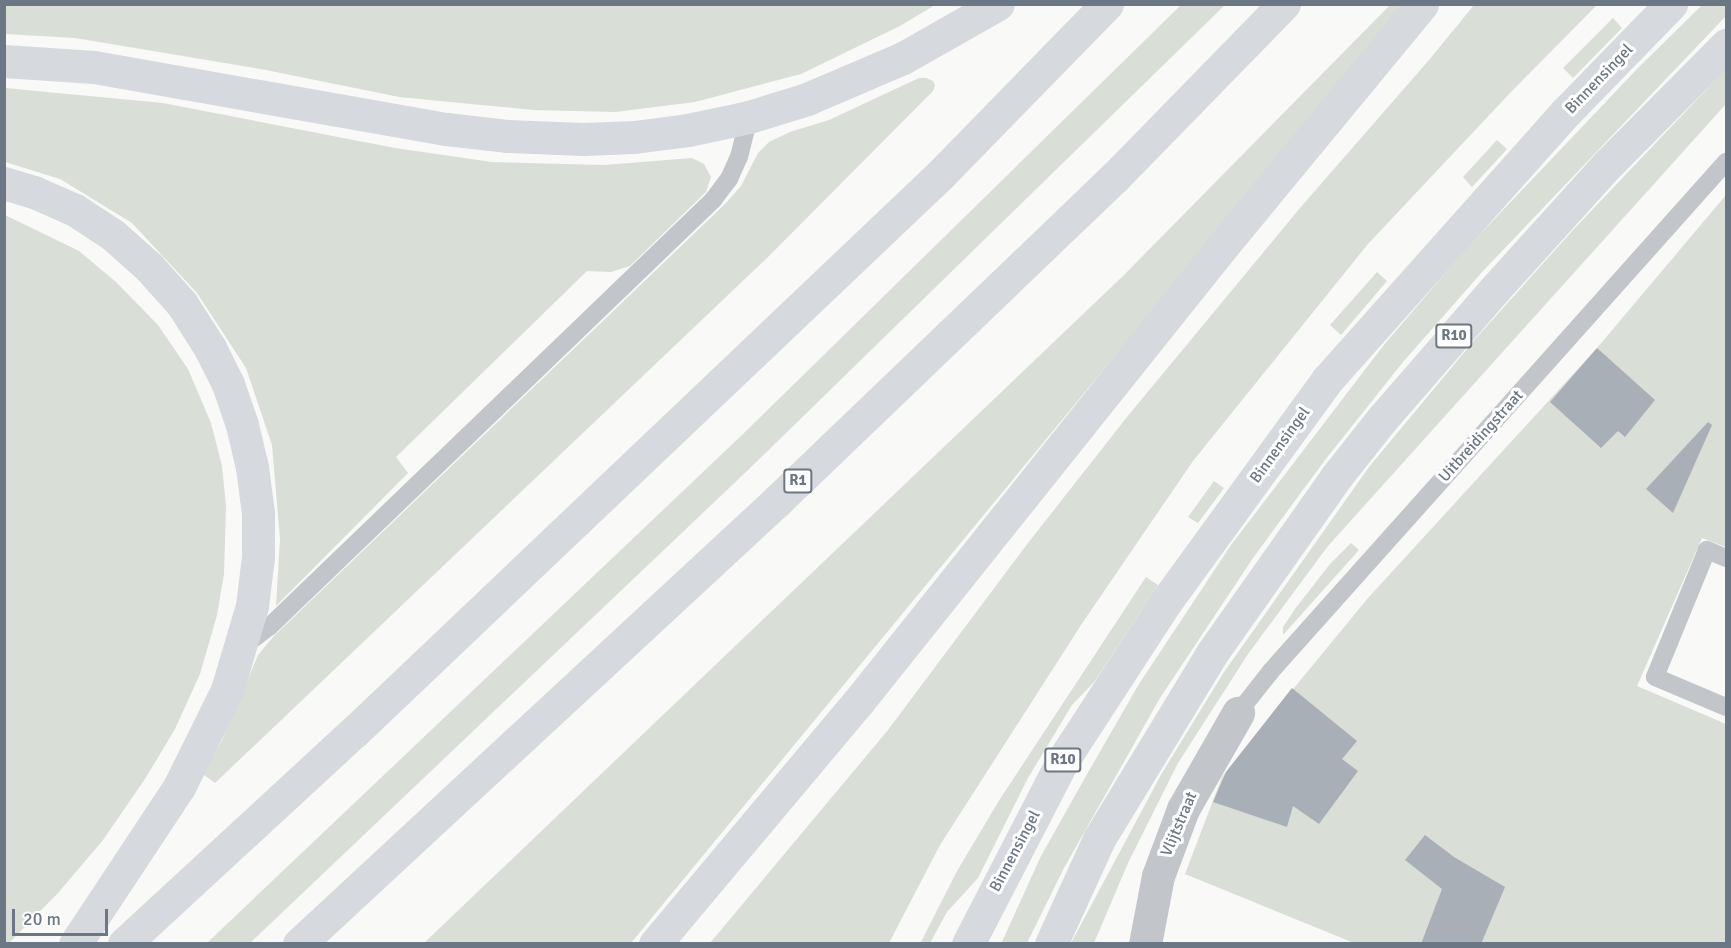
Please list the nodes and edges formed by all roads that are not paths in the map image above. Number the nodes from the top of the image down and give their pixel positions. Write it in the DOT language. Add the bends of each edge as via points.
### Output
graph roads {
  1 [pos="998,4"];
  2 [pos="1107,4"];
  3 [pos="1284,4"];
  4 [pos="1422,4"];
  5 [pos="1671,4"];
  6 [pos="1726,45"];
  7 [pos="4,61"];
  8 [pos="749,117"];
  9 [pos="1726,162"];
  10 [pos="4,183"];
  11 [pos="1726,558"];
  12 [pos="240,648"];
  13 [pos="1726,707"];
  14 [pos="1238,713"];
  15 [pos="75,944"];
  16 [pos="124,944"];
  17 [pos="299,944"];
  18 [pos="655,944"];
  19 [pos="968,944"];
  20 [pos="1051,944"];
  21 [pos="1144,944"];
  1 -- 8 [label="main road" via="952,33 858,79"];
  2 -- 16 [label="main road" via="941,174 354,732"];
  3 -- 17 [label="main road, R1" via="1115,177 787,492"];
  4 -- 18 [label="main road" via="1213,257 859,701"];
  5 -- 19 [label="main road, Binnensingel / R10" via="1566,112 1327,380 1165,603 1063,760"];
  6 -- 20 [label="main road, R10" via="1608,164 1494,290 1336,477 1206,662 1099,839"];
  7 -- 8 [label="main road" via="104,69 507,136 634,136"];
  8 -- 12 [label="lane" via="739,157 729,179 712,200 277,619"];
  9 -- 14 [label="lane, Uitbreidingstraat" via="1271,670"];
  10 -- 12 [label="main road" via="75,210 113,235 182,304 210,348 242,425 258,513 258,557"];
  11 -- 13 [label="lane" via="1707,550 1655,677"];
  12 -- 15 [label="main road" via="227,690 179,787"];
  14 -- 21 [label="street, Vlijtstraat" via="1183,809 1158,876"];
}
